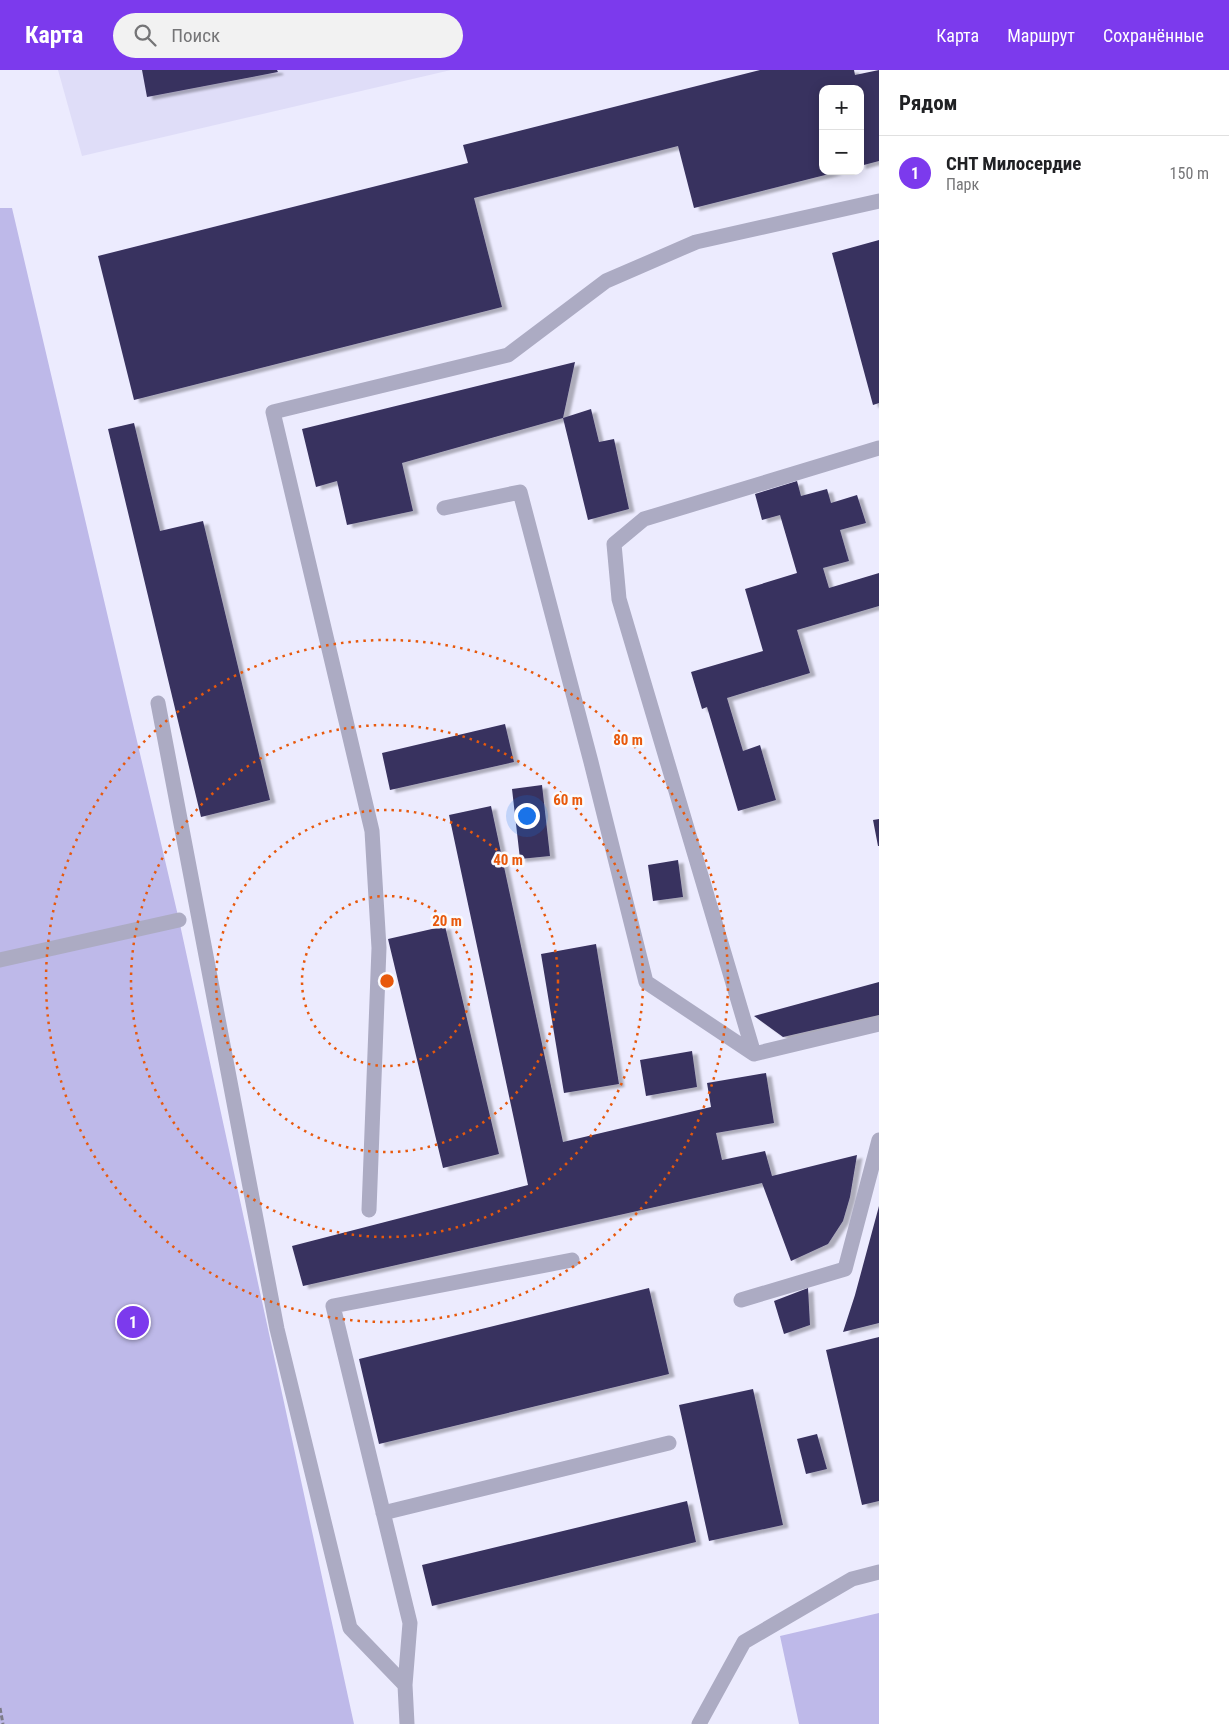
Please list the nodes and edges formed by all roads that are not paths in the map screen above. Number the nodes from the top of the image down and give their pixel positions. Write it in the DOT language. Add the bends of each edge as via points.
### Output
graph roads {
  1 [pos="879,201"];
  2 [pos="879,448"];
  3 [pos="444,508"];
  4 [pos="158,702"];
  5 [pos="179,920"];
  6 [pos="0,960"];
  7 [pos="879,1024"];
  8 [pos="754,1054"];
  9 [pos="879,1140"];
  10 [pos="370,1210"];
  11 [pos="572,1260"];
  12 [pos="741,1300"];
  13 [pos="669,1443"];
  14 [pos="383,1513"];
  15 [pos="879,1572"];
  16 [pos="405,1684"];
  17 [pos="407,1724"];
  18 [pos="700,1724"];
  1 -- 10 [label="lane" via="696,242 606,281 508,355 273,412 372,831 379,948"];
  2 -- 8 [label="lane" via="644,519 614,544 619,598"];
  3 -- 8 [label="lane" via="520,492 646,982"];
  4 -- 16 [label="lane" via="277,1329 350,1628"];
  5 -- 6 [label="lane"];
  7 -- 8 [label="lane"];
  9 -- 12 [label="lane" via="845,1269"];
  11 -- 14 [label="lane" via="333,1306"];
  13 -- 14 [label="lane"];
  14 -- 16 [label="lane" via="410,1623"];
  15 -- 18 [label="lane" via="852,1579 744,1642"];
  16 -- 17 [label="lane"];
}
